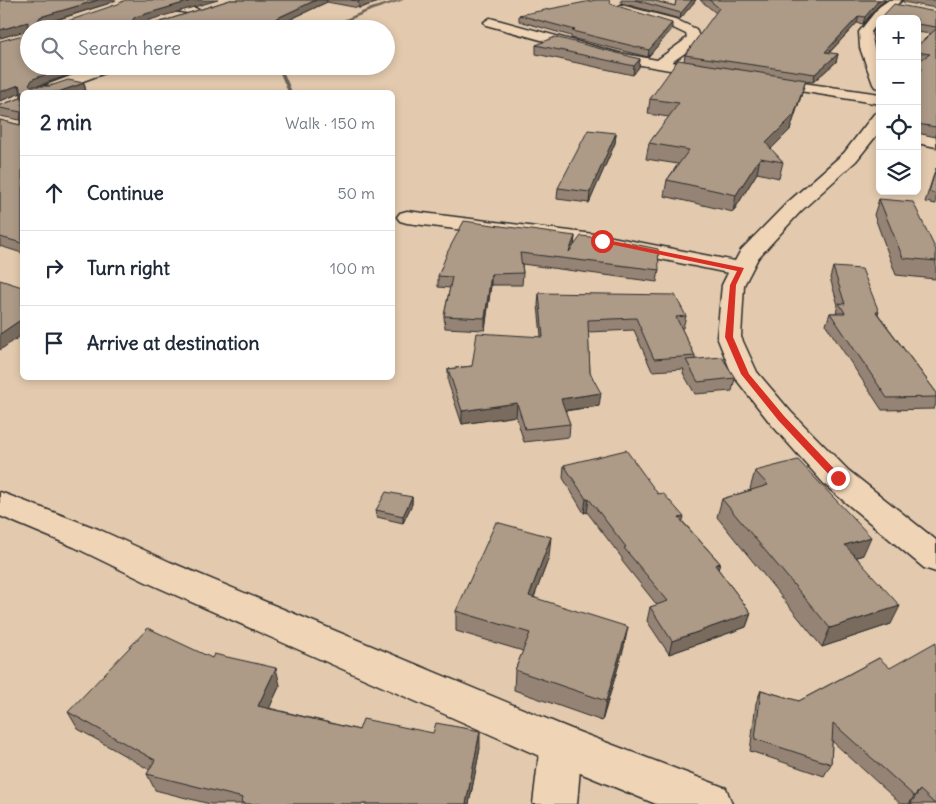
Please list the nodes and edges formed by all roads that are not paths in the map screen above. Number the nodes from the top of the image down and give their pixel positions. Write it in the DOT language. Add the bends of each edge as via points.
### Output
graph roads {
  1 [pos="137,2"];
  2 [pos="892,3"];
  3 [pos="615,6"];
  4 [pos="908,8"];
  5 [pos="171,19"];
  6 [pos="490,22"];
  7 [pos="660,64"];
  8 [pos="876,73"];
  9 [pos="87,75"];
  10 [pos="724,75"];
  11 [pos="752,79"];
  12 [pos="46,90"];
  13 [pos="876,99"];
  14 [pos="876,128"];
  15 [pos="921,139"];
  16 [pos="936,142"];
  17 [pos="407,217"];
  18 [pos="741,269"];
  19 [pos="0,503"];
  20 [pos="936,559"];
  21 [pos="561,745"];
  22 [pos="555,804"];
  23 [pos="710,804"];
  1 -- 5 [label="street" via="199,10"];
  2 -- 4 [label="street"];
  2 -- 8 [label="street" via="865,32"];
  3 -- 7 [label="street" via="672,22 692,32 687,45"];
  6 -- 7 [label="street" via="618,57"];
  7 -- 10 [label="street"];
  9 -- 12 [label="street"];
  11 -- 13 [label="street"];
  14 -- 18 [label="street" via="850,157 781,221 749,255"];
  15 -- 16 [label="street"];
  17 -- 18 [label="street" via="602,241"];
  18 -- 20 [label="street" via="733,285 729,337 745,374 838,478"];
  19 -- 21 [label="street"];
  21 -- 22 [label="street"];
  21 -- 23 [label="street"];
}
